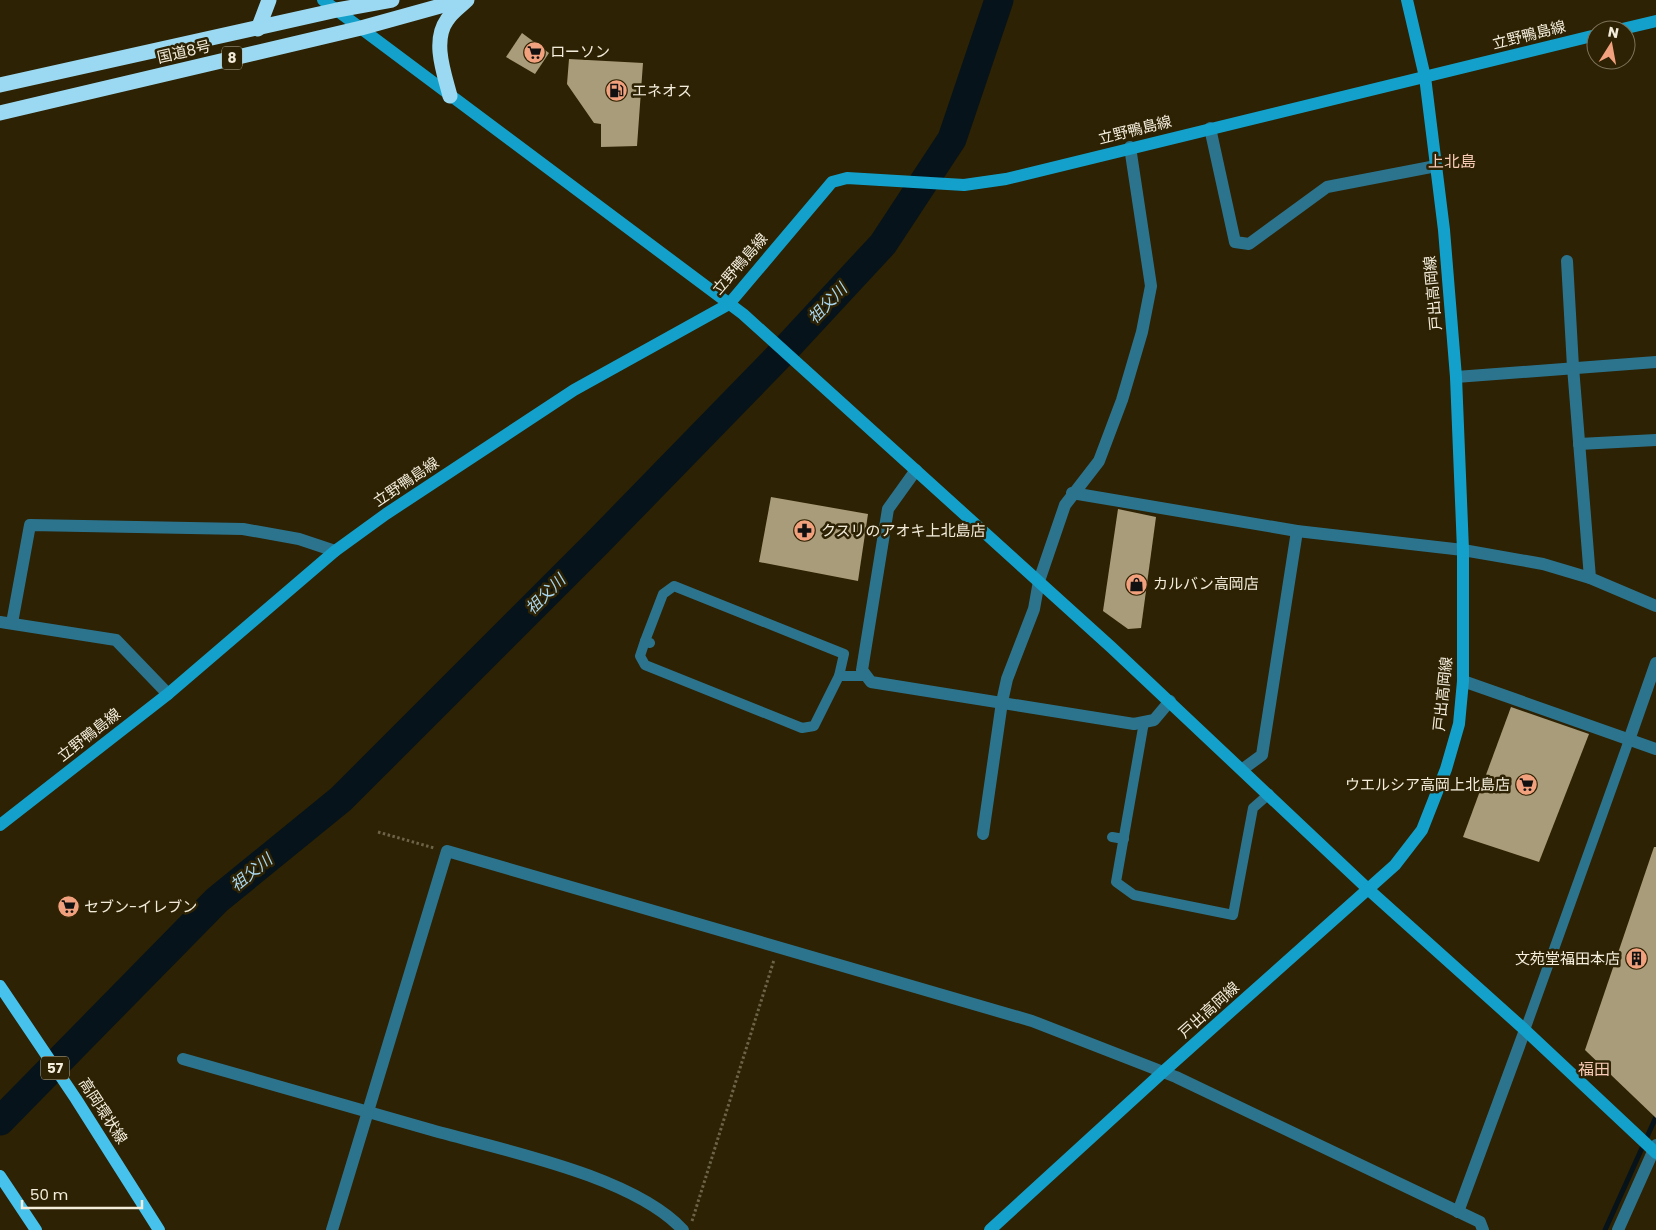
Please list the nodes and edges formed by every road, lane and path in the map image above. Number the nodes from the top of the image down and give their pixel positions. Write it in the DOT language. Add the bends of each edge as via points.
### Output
graph roads {
  1 [pos="269,0"];
  2 [pos="323,0"];
  3 [pos="392,0"];
  4 [pos="462,0"];
  5 [pos="467,0"];
  6 [pos="1407,0"];
  7 [pos="337,10"];
  8 [pos="1656,21"];
  9 [pos="1636,26"];
  10 [pos="361,28"];
  11 [pos="258,29"];
  12 [pos="1586,37"];
  13 [pos="1425,77"];
  14 [pos="0,85"];
  15 [pos="450,96"];
  16 [pos="0,113"];
  17 [pos="1210,128"];
  18 [pos="1130,147"];
  19 [pos="1436,166"];
  20 [pos="1568,261"];
  21 [pos="729,304"];
  22 [pos="1656,362"];
  23 [pos="1573,367"];
  24 [pos="1456,377"];
  25 [pos="1656,440"];
  26 [pos="1579,444"];
  27 [pos="916,470"];
  28 [pos="1072,492"];
  29 [pos="1297,531"];
  30 [pos="335,550"];
  31 [pos="1463,550"];
  32 [pos="1590,578"];
  33 [pos="1039,581"];
  34 [pos="1656,606"];
  35 [pos="6,623"];
  36 [pos="1656,663"];
  37 [pos="839,676"];
  38 [pos="865,676"];
  39 [pos="1463,680"];
  40 [pos="168,694"];
  41 [pos="1002,702"];
  42 [pos="1170,702"];
  43 [pos="1144,722"];
  44 [pos="1629,740"];
  45 [pos="1656,749"];
  46 [pos="1243,769"];
  47 [pos="1269,794"];
  48 [pos="0,824"];
  49 [pos="378,832"];
  50 [pos="983,834"];
  51 [pos="1112,837"];
  52 [pos="1124,839"];
  53 [pos="447,851"];
  54 [pos="1369,890"];
  55 [pos="778,947"];
  56 [pos="0,986"];
  57 [pos="1525,1030"];
  58 [pos="183,1059"];
  59 [pos="1164,1071"];
  60 [pos="366,1111"];
  61 [pos="1655,1150"];
  62 [pos="0,1176"];
  63 [pos="1458,1212"];
  64 [pos="36,1230"];
  65 [pos="159,1230"];
  66 [pos="332,1230"];
  67 [pos="683,1230"];
  68 [pos="689,1230"];
  69 [pos="990,1230"];
  70 [pos="1483,1230"];
  71 [pos="1618,1230"];
  1 -- 11 [label="highway"];
  2 -- 7 [label="main road"];
  3 -- 7 [label="highway, 国道8号 / 8"];
  4 -- 10 [label="highway, 国道8号 / 8"];
  5 -- 15 [label="highway" via="446,20 440,42 441,65"];
  6 -- 13 [label="main road, 戸出高岡線"];
  7 -- 10 [label="main road"];
  7 -- 11 [label="highway, 国道8号 / 8"];
  8 -- 9 [label="main road"];
  10 -- 15 [label="main road"];
  10 -- 16 [label="highway, 国道8号 / 8"];
  11 -- 14 [label="highway, 国道8号 / 8"];
  12 -- 13 [label="main road, 立野鴨島線"];
  13 -- 17 [label="main road, 立野鴨島線"];
  13 -- 19 [label="main road, 戸出高岡線"];
  15 -- 21 [label="main road"];
  17 -- 18 [label="main road, 立野鴨島線"];
  17 -- 19 [label="street" via="1236,242 1249,244 1327,187"];
  18 -- 21 [label="main road, 立野鴨島線" via="1006,179 964,185 847,178 832,182"];
  18 -- 28 [label="street" via="1150,286 1142,332 1122,400 1098,461"];
  19 -- 24 [label="main road, 戸出高岡線"];
  20 -- 23 [label="street"];
  21 -- 27 [label="main road"];
  21 -- 30 [label="main road, 立野鴨島線" via="574,390"];
  22 -- 23 [label="street"];
  23 -- 24 [label="street"];
  23 -- 26 [label="street"];
  24 -- 31 [label="main road, 戸出高岡線"];
  25 -- 26 [label="street"];
  26 -- 32 [label="street"];
  27 -- 33 [label="main road"];
  27 -- 38 [label="street" via="888,509 862,670"];
  28 -- 29 [label="street"];
  28 -- 33 [label="street" via="1064,505"];
  29 -- 31 [label="street"];
  29 -- 46 [label="street" via="1262,754"];
  30 -- 35 [label="street" via="299,539 243,529 30,525"];
  30 -- 40 [label="main road, 立野鴨島線"];
  31 -- 32 [label="street" via="1542,564"];
  31 -- 39 [label="main road, 戸出高岡線"];
  32 -- 34 [label="street"];
  33 -- 41 [label="street" via="1034,609 1007,679"];
  33 -- 42 [label="main road"];
  35 -- 40 [label="street" via="116,640"];
  36 -- 44 [label="street"];
  37 -- 37 [label="lane" via="814,726 802,728 645,665 640,656 648,642 663,594 674,586 844,654"];
  37 -- 38 [label="lane"];
  38 -- 41 [label="street" via="878,685"];
  39 -- 44 [label="street"];
  39 -- 54 [label="main road, 戸出高岡線" via="1459,724 1446,769 1422,830 1395,865"];
  40 -- 48 [label="main road, 立野鴨島線"];
  41 -- 43 [label="street" via="1134,724"];
  41 -- 50 [label="street" via="990,817"];
  42 -- 43 [label="street" via="1154,720"];
  42 -- 46 [label="main road"];
  43 -- 52 [label="lane"];
  44 -- 45 [label="street"];
  44 -- 57 [label="lane"];
  46 -- 47 [label="main road"];
  47 -- 52 [label="lane" via="1253,808 1233,915 1134,896 1116,882"];
  47 -- 54 [label="main road"];
  49 -- 53 [label="path"];
  51 -- 52 [label="lane"];
  53 -- 55 [label="street"];
  53 -- 60 [label="street"];
  54 -- 57 [label="main road"];
  54 -- 59 [label="main road, 戸出高岡線"];
  55 -- 59 [label="street" via="1032,1021"];
  55 -- 68 [label="path"];
  56 -- 65 [label="main road, 高岡環状線 / 57"];
  57 -- 61 [label="main road"];
  57 -- 63 [label="street"];
  58 -- 60 [label="street"];
  59 -- 63 [label="street"];
  59 -- 69 [label="main road, 戸出高岡線"];
  60 -- 66 [label="street"];
  60 -- 67 [label="street" via="609,1183 670,1216"];
  61 -- 71 [label="street"];
  62 -- 64 [label="main road"];
  63 -- 70 [label="street" via="1480,1222"];
}
